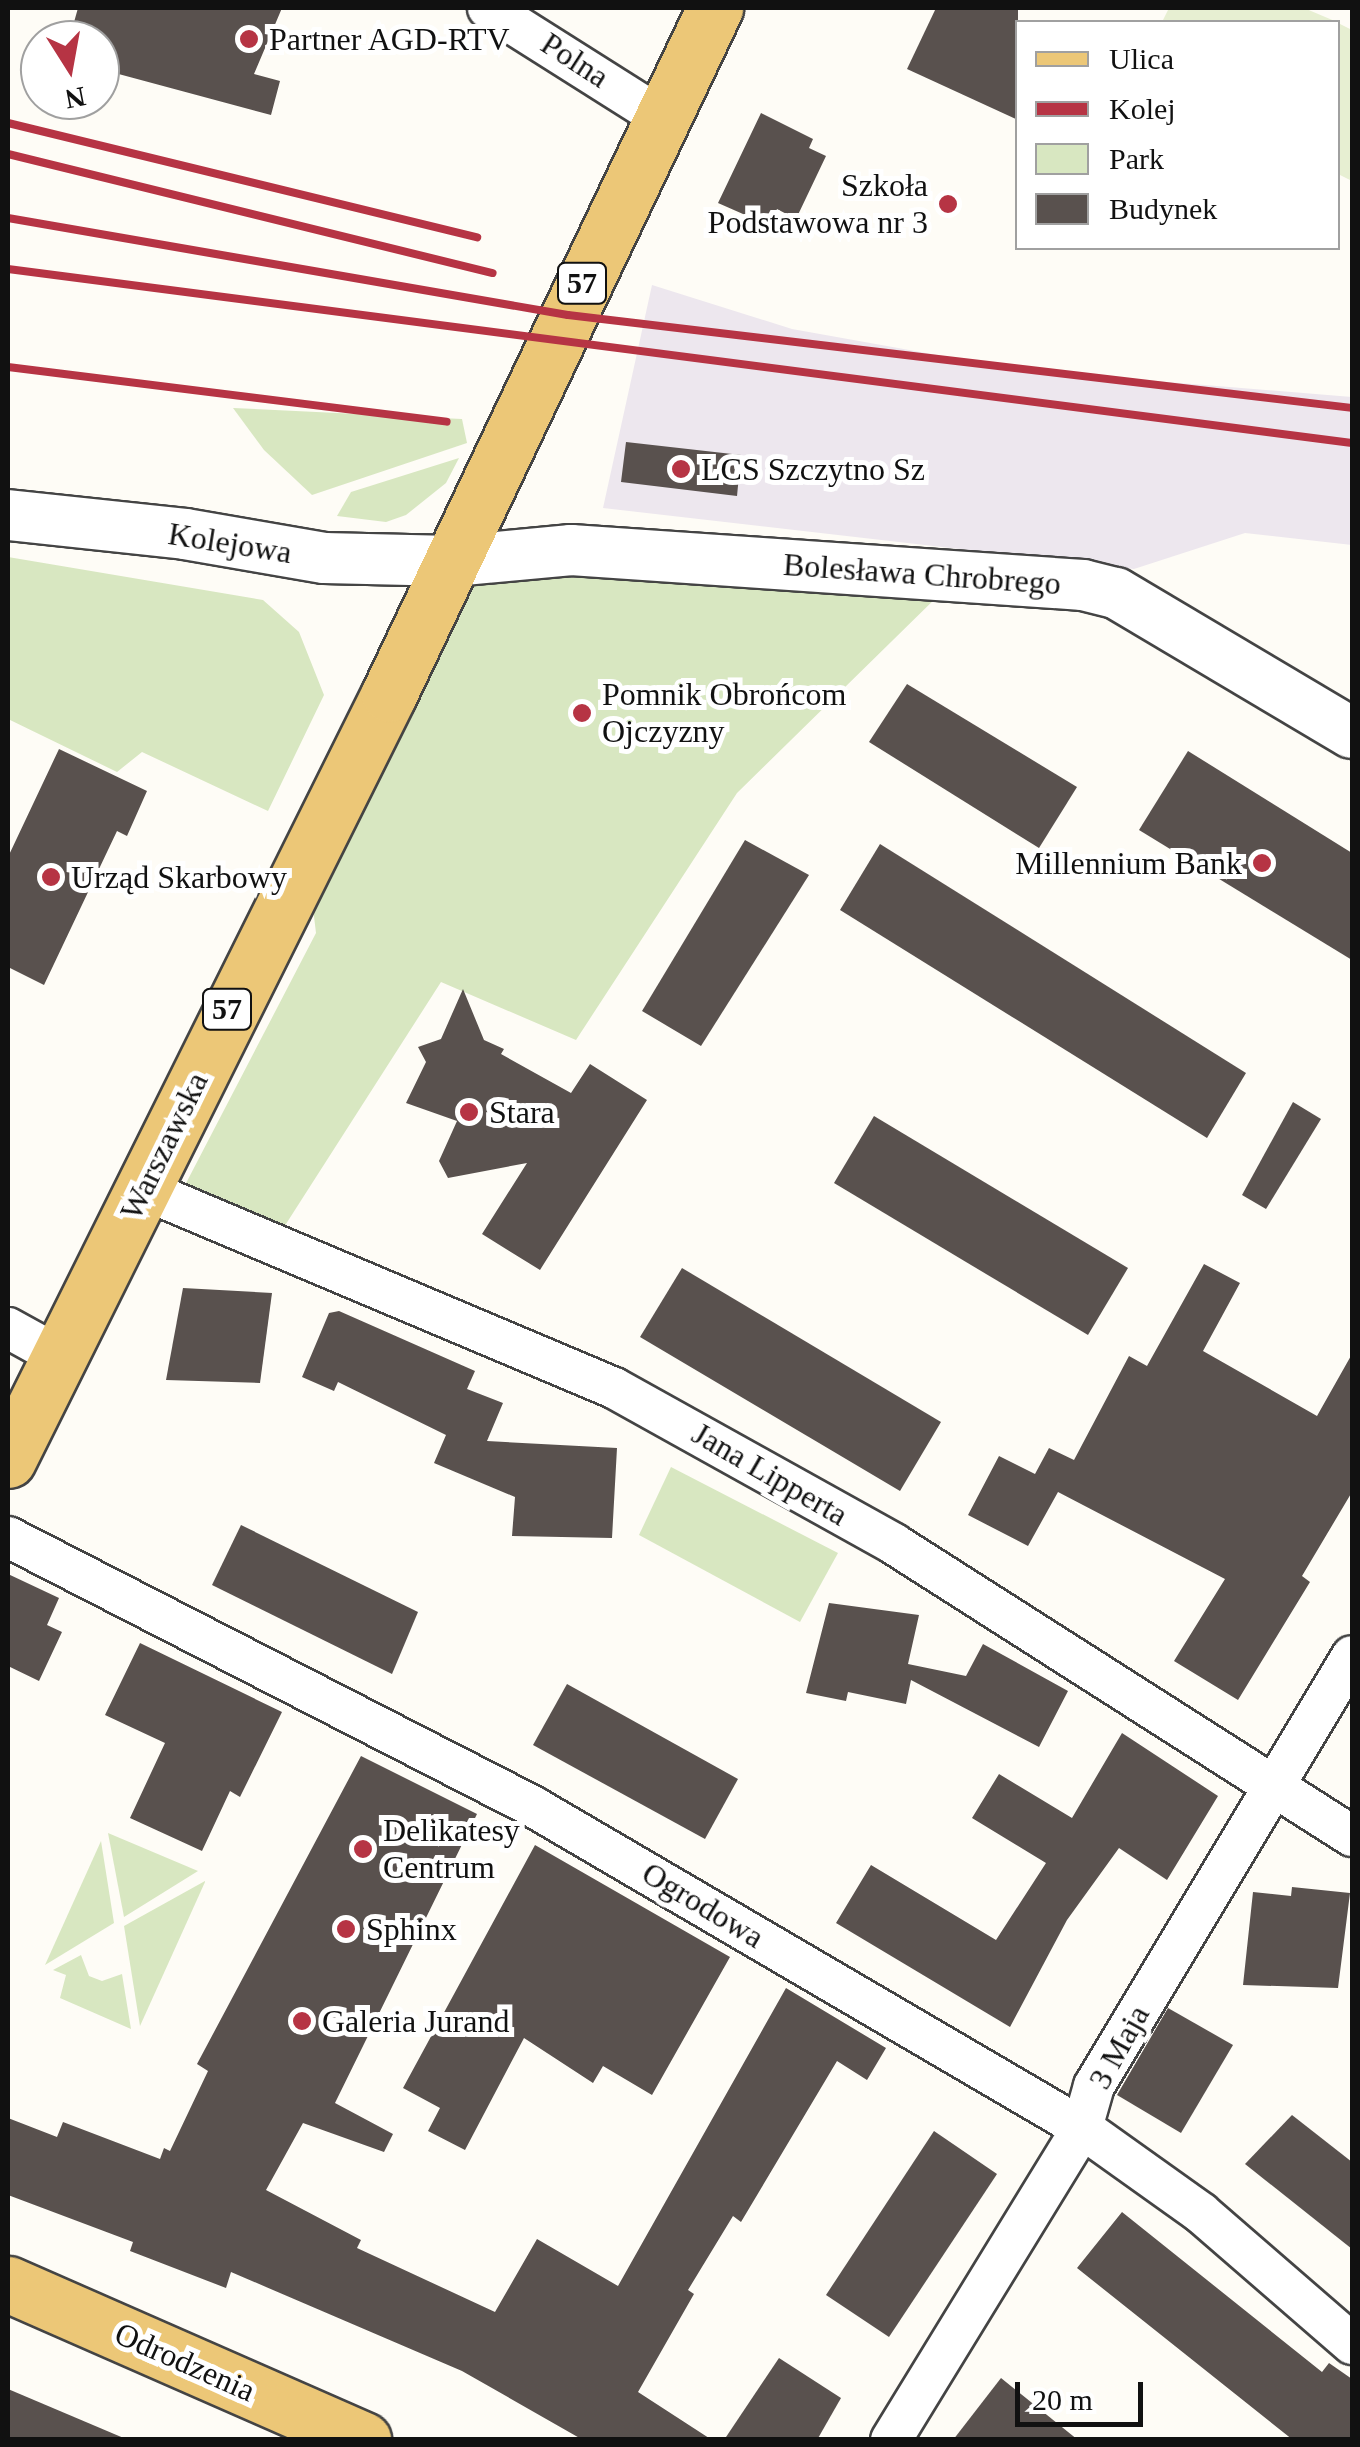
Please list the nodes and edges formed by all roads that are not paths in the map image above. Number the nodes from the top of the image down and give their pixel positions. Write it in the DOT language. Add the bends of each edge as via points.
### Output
graph roads {
  1 [pos="488,8"];
  2 [pos="715,8"];
  3 [pos="659,116"];
  4 [pos="8,515"];
  5 [pos="452,561"];
  6 [pos="1352,733"];
  7 [pos="145,1190"];
  8 [pos="8,1328"];
  9 [pos="57,1354"];
  10 [pos="8,1460"];
  11 [pos="8,1537"];
  12 [pos="1352,1656"];
  13 [pos="1278,1786"];
  14 [pos="1352,1836"];
  15 [pos="1082,2128"];
  16 [pos="8,2284"];
  17 [pos="1352,2344"];
  18 [pos="363,2440"];
  19 [pos="891,2440"];
  1 -- 3 [label="street, Polna"];
  2 -- 3 [label="main road, 57"];
  3 -- 5 [label="main road, 57"];
  4 -- 5 [label="street, Kolejowa" via="186,534 324,558"];
  5 -- 6 [label="street, Bolesława Chrobrego" via="571,550 1083,585 1116,593"];
  5 -- 7 [label="main road, Warszawska / 57" via="229,1004"];
  7 -- 9 [label="main road, Warszawska / 57"];
  7 -- 13 [label="street, Jana Lipperta" via="614,1388 894,1544"];
  8 -- 9 [label="street"];
  9 -- 10 [label="main road, Warszawska / 57"];
  11 -- 15 [label="street, Ogrodowa" via="564,1824"];
  12 -- 13 [label="street, 3 Maja"];
  13 -- 14 [label="street, Jana Lipperta"];
  13 -- 15 [label="street, 3 Maja" via="1094,2086"];
  15 -- 17 [label="street, Ogrodowa" via="1202,2213"];
  15 -- 19 [label="street, 3 Maja"];
  16 -- 18 [label="main road, Odrodzenia"];
}
